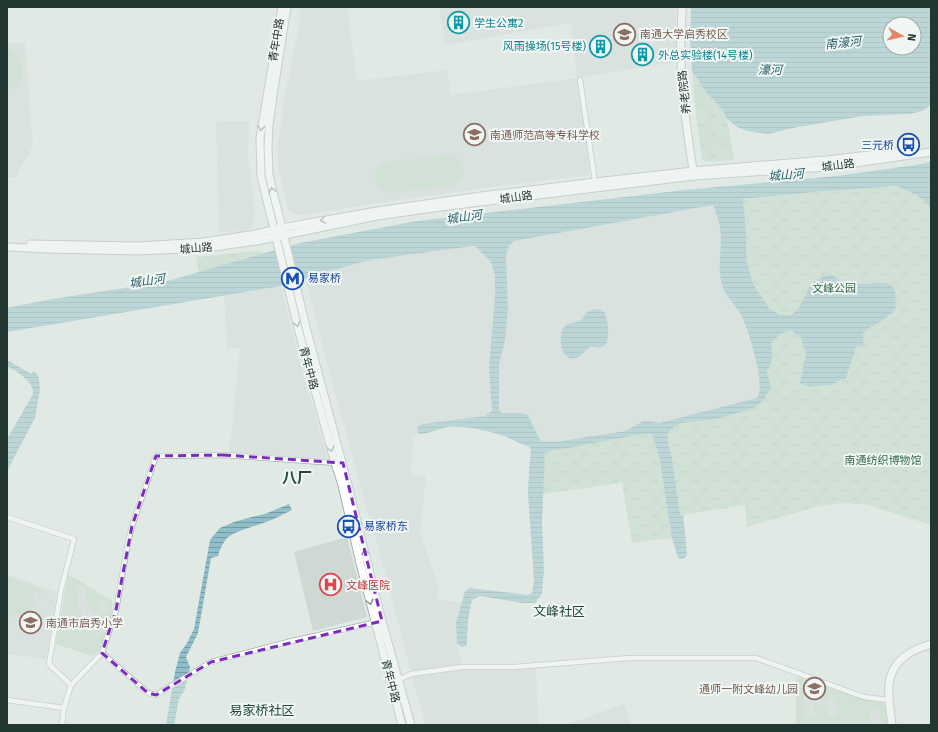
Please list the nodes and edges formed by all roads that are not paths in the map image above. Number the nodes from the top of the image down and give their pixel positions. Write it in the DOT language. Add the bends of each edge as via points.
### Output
graph roads {
  1 [pos="282,7"];
  2 [pos="287,7"];
  3 [pos="682,7"];
  4 [pos="580,80"];
  5 [pos="931,147"];
  6 [pos="931,152"];
  7 [pos="694,174"];
  8 [pos="595,182"];
  9 [pos="281,228"];
  10 [pos="275,233"];
  11 [pos="283,235"];
  12 [pos="7,243"];
  13 [pos="282,246"];
  14 [pos="7,247"];
  15 [pos="335,463"];
  16 [pos="343,463"];
  17 [pos="7,517"];
  18 [pos="379,621"];
  19 [pos="931,644"];
  20 [pos="102,653"];
  21 [pos="398,680"];
  22 [pos="71,685"];
  23 [pos="7,700"];
  24 [pos="889,700"];
  25 [pos="64,708"];
  26 [pos="62,725"];
  27 [pos="402,725"];
  28 [pos="411,725"];
  29 [pos="892,725"];
  1 -- 10 [label="main road, 青年中路, one-way" via="260,138 261,176"];
  9 -- 2 [label="main road, 青年中路, one-way" via="269,175 268,147 273,95"];
  3 -- 7 [label="main road, 养老院路" via="683,91"];
  4 -- 8 [label="street"];
  5 -- 7 [label="main road, 城山路"];
  6 -- 7 [label="main road, 城山路" via="828,167"];
  7 -- 8 [label="main road, 城山路"];
  7 -- 11 [label="main road, 城山路" via="440,206"];
  8 -- 9 [label="main road, 城山路, one-way" via="377,211"];
  9 -- 10 [label="main road, 城山路"];
  9 -- 11 [label="main road, 青年中路"];
  10 -- 11 [label="main road, 城山路"];
  10 -- 12 [label="main road, 城山路" via="204,242 138,246"];
  10 -- 13 [label="main road, 青年中路"];
  10 -- 14 [label="main road, 城山路" via="256,241 207,248 137,251"];
  11 -- 13 [label="main road, 青年中路"];
  13 -- 15 [label="main road, 青年中路, one-way" via="300,336"];
  13 -- 16 [label="main road, 青年中路"];
  15 -- 16 [label="street"];
  15 -- 18 [label="main road, 青年中路, one-way" via="360,563"];
  15 -- 20 [label="street" via="223,455 156,456 132,526 116,610"];
  18 -- 16 [label="main road, 青年中路, one-way"];
  17 -- 22 [label="street" via="74,539 61,590 49,664"];
  18 -- 20 [label="street" via="211,662 156,695 148,693"];
  18 -- 21 [label="main road, 青年中路"];
  18 -- 27 [label="main road, 青年中路"];
  19 -- 24 [label="main road" via="909,653 900,660 888,683"];
  20 -- 22 [label="street"];
  21 -- 24 [label="street" via="411,674 462,667 629,658 756,658 864,698"];
  21 -- 28 [label="main road, 青年中路"];
  22 -- 25 [label="street"];
  23 -- 25 [label="street"];
  24 -- 29 [label="main road"];
  25 -- 26 [label="street"];
}
